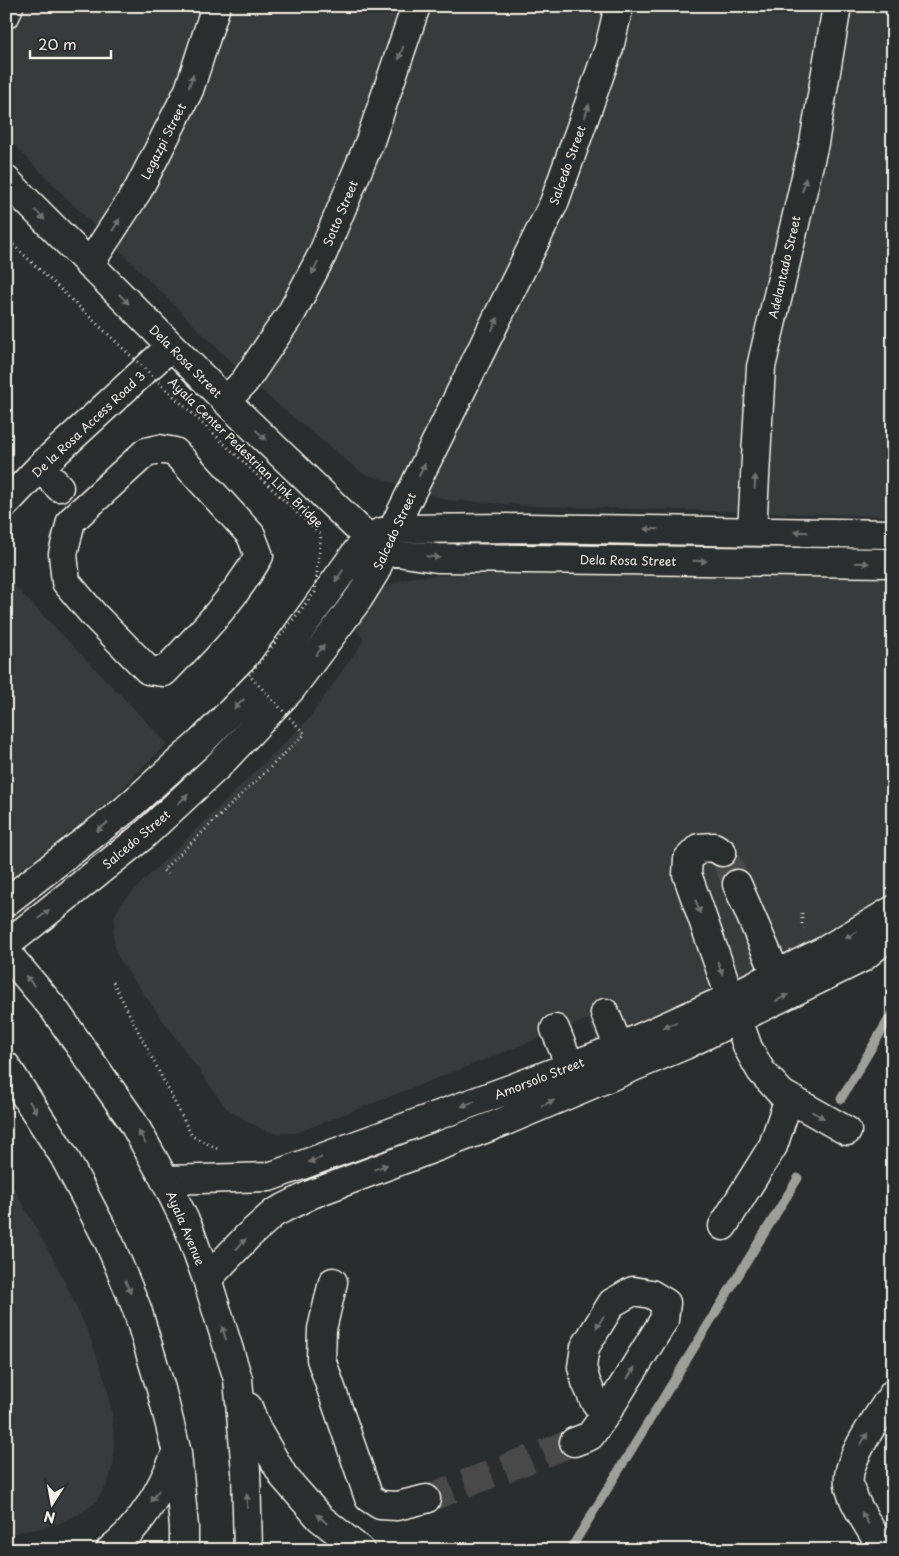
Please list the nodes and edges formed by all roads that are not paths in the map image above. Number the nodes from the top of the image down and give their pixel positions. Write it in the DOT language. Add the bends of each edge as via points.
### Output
graph roads {
  1 [pos="9,6"];
  2 [pos="216,6"];
  3 [pos="416,6"];
  4 [pos="619,6"];
  5 [pos="837,6"];
  6 [pos="6,14"];
  7 [pos="6,180"];
  8 [pos="89,265"];
  9 [pos="171,346"];
  10 [pos="226,401"];
  11 [pos="40,467"];
  12 [pos="59,487"];
  13 [pos="6,503"];
  14 [pos="82,511"];
  15 [pos="752,531"];
  16 [pos="893,534"];
  17 [pos="382,539"];
  18 [pos="893,563"];
  19 [pos="722,852"];
  20 [pos="737,884"];
  21 [pos="6,902"];
  22 [pos="893,910"];
  23 [pos="893,932"];
  24 [pos="6,945"];
  25 [pos="6,952"];
  26 [pos="776,974"];
  27 [pos="734,1009"];
  28 [pos="605,1013"];
  29 [pos="555,1029"];
  30 [pos="688,1044"];
  31 [pos="624,1058"];
  32 [pos="6,1066"];
  33 [pos="570,1066"];
  34 [pos="761,1071"];
  35 [pos="788,1098"];
  36 [pos="848,1132"];
  37 [pos="165,1180"];
  38 [pos="724,1226"];
  39 [pos="207,1279"];
  40 [pos="333,1282"];
  41 [pos="238,1380"];
  42 [pos="893,1394"];
  43 [pos="606,1415"];
  44 [pos="574,1442"];
  45 [pos="177,1452"];
  46 [pos="426,1499"];
  47 [pos="110,1550"];
  48 [pos="184,1550"];
  49 [pos="248,1550"];
  50 [pos="360,1550"];
  51 [pos="883,1550"];
  1 -- 6 [label="street"];
  8 -- 2 [label="street, Legazpi Street, one-way" via="138,190 188,90"];
  3 -- 10 [label="street, Sotto Street, one-way" via="370,141 322,255 292,312 245,381"];
  17 -- 4 [label="street, Salcedo Street, one-way" via="554,203 608,48"];
  15 -- 5 [label="street, Adelantado Street, one-way" via="761,367 814,143"];
  7 -- 8 [label="street, Dela Rosa Street, one-way"];
  8 -- 9 [label="street, Dela Rosa Street, one-way"];
  9 -- 10 [label="street, Dela Rosa Street"];
  9 -- 11 [label="street, De la Rosa Access Road 3"];
  10 -- 17 [label="street, Dela Rosa Street, one-way"];
  11 -- 12 [label="street"];
  11 -- 13 [label="street, De la Rosa Access Road 3"];
  14 -- 14 [label="street" via="146,452 159,449 175,452 251,535 258,556 247,576 198,637 164,672 148,670 66,582 63,554 71,521"];
  16 -- 15 [label="street, one-way"];
  15 -- 17 [label="street, one-way" via="528,528"];
  17 -- 18 [label="street, Dela Rosa Street, one-way" via="437,558"];
  17 -- 21 [label="street, Salcedo Street, one-way" via="348,561 268,674 202,741 124,810"];
  24 -- 17 [label="street, Salcedo Street, one-way" via="143,836 218,767 291,690 360,598 375,572"];
  19 -- 27 [label="street, one-way" via="714,846 699,848 688,859 687,874"];
  20 -- 26 [label="street"];
  22 -- 26 [label="street, Amorsolo Street, one-way" via="824,951"];
  27 -- 23 [label="street, Amorsolo Street, one-way" via="862,958"];
  37 -- 25 [label="street, Ayala Avenue, one-way" via="131,1118 54,1010"];
  26 -- 27 [label="street, Amorsolo Street"];
  27 -- 30 [label="street, Amorsolo Street"];
  27 -- 31 [label="street, Amorsolo Street, one-way"];
  27 -- 34 [label="street" via="748,1048"];
  28 -- 31 [label="street"];
  29 -- 33 [label="street"];
  30 -- 31 [label="street, Amorsolo Street"];
  30 -- 34 [label="street" via="722,1046"];
  31 -- 33 [label="street, Amorsolo Street"];
  39 -- 31 [label="street, Amorsolo Street, one-way" via="274,1213 312,1194 503,1122"];
  32 -- 45 [label="street, one-way" via="64,1156 109,1242 137,1309"];
  33 -- 37 [label="street, Amorsolo Street, one-way" via="269,1176"];
  34 -- 35 [label="street"];
  35 -- 36 [label="street, one-way"];
  35 -- 38 [label="street" via="772,1146"];
  37 -- 39 [label="street, Ayala Avenue" via="189,1229"];
  41 -- 39 [label="street, Ayala Avenue, one-way"];
  40 -- 46 [label="street" via="322,1329 321,1359 369,1498 380,1505 397,1506"];
  49 -- 41 [label="street, Ayala Avenue, one-way" via="246,1471"];
  50 -- 41 [label="street, one-way" via="320,1518 284,1477 257,1430"];
  51 -- 42 [label="street, one-way" via="849,1484 858,1450"];
  43 -- 44 [label="street" via="590,1436"];
  45 -- 47 [label="street, one-way" via="162,1486 143,1516"];
  45 -- 48 [label="street"];
}
